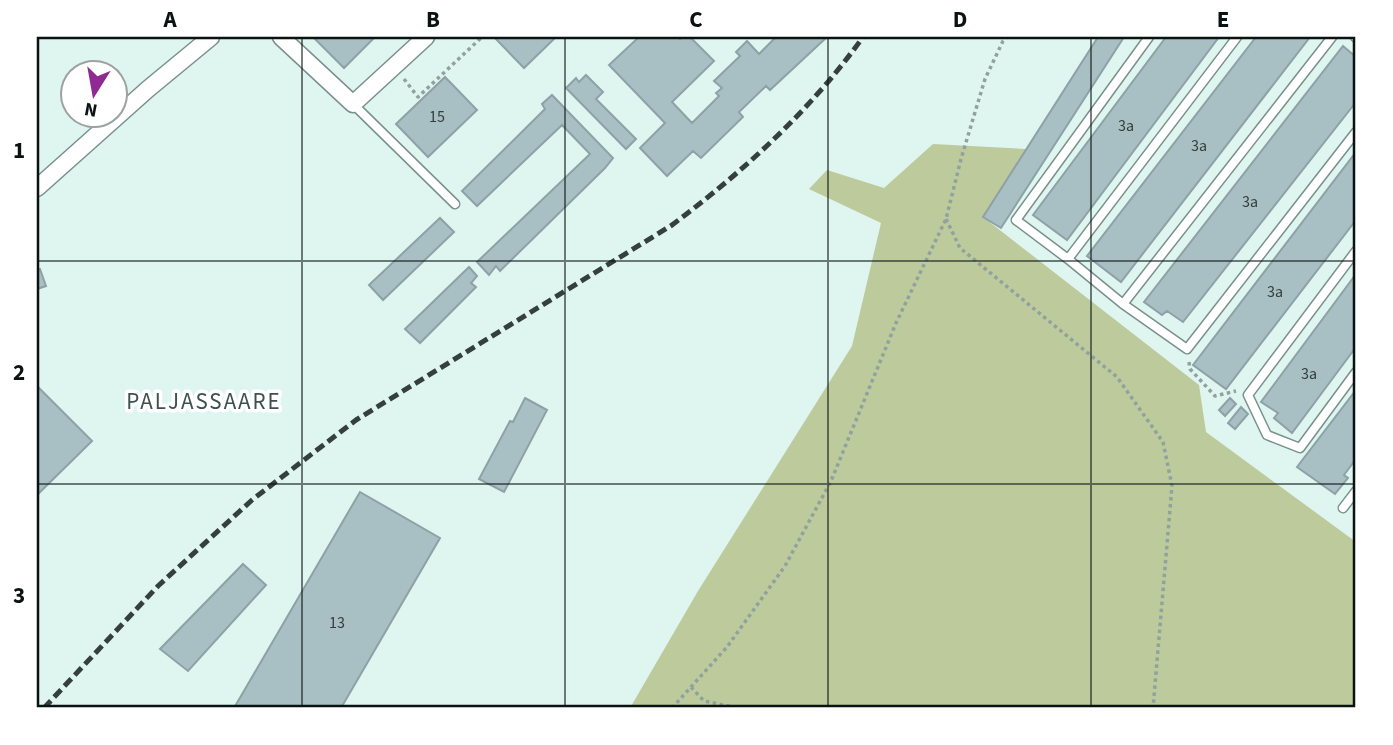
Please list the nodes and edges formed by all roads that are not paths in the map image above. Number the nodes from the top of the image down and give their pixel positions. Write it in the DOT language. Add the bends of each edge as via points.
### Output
graph roads {
  1 [pos="211,37"];
  2 [pos="281,37"];
  3 [pos="426,37"];
  4 [pos="1149,37"];
  5 [pos="1237,37"];
  6 [pos="1332,37"];
  7 [pos="353,104"];
  8 [pos="1356,132"];
  9 [pos="37,188"];
  10 [pos="455,204"];
  11 [pos="1356,251"];
  12 [pos="1069,259"];
  13 [pos="1124,304"];
  14 [pos="1356,372"];
  15 [pos="1356,491"];
  16 [pos="1343,508"];
  1 -- 9 [label="street"];
  2 -- 7 [label="street"];
  3 -- 7 [label="street"];
  4 -- 12 [label="lane" via="1016,220"];
  5 -- 12 [label="lane"];
  6 -- 13 [label="lane"];
  7 -- 10 [label="lane"];
  8 -- 13 [label="lane" via="1187,349"];
  11 -- 14 [label="lane" via="1248,395 1267,435 1300,447"];
  12 -- 13 [label="lane"];
  15 -- 16 [label="lane"];
}
